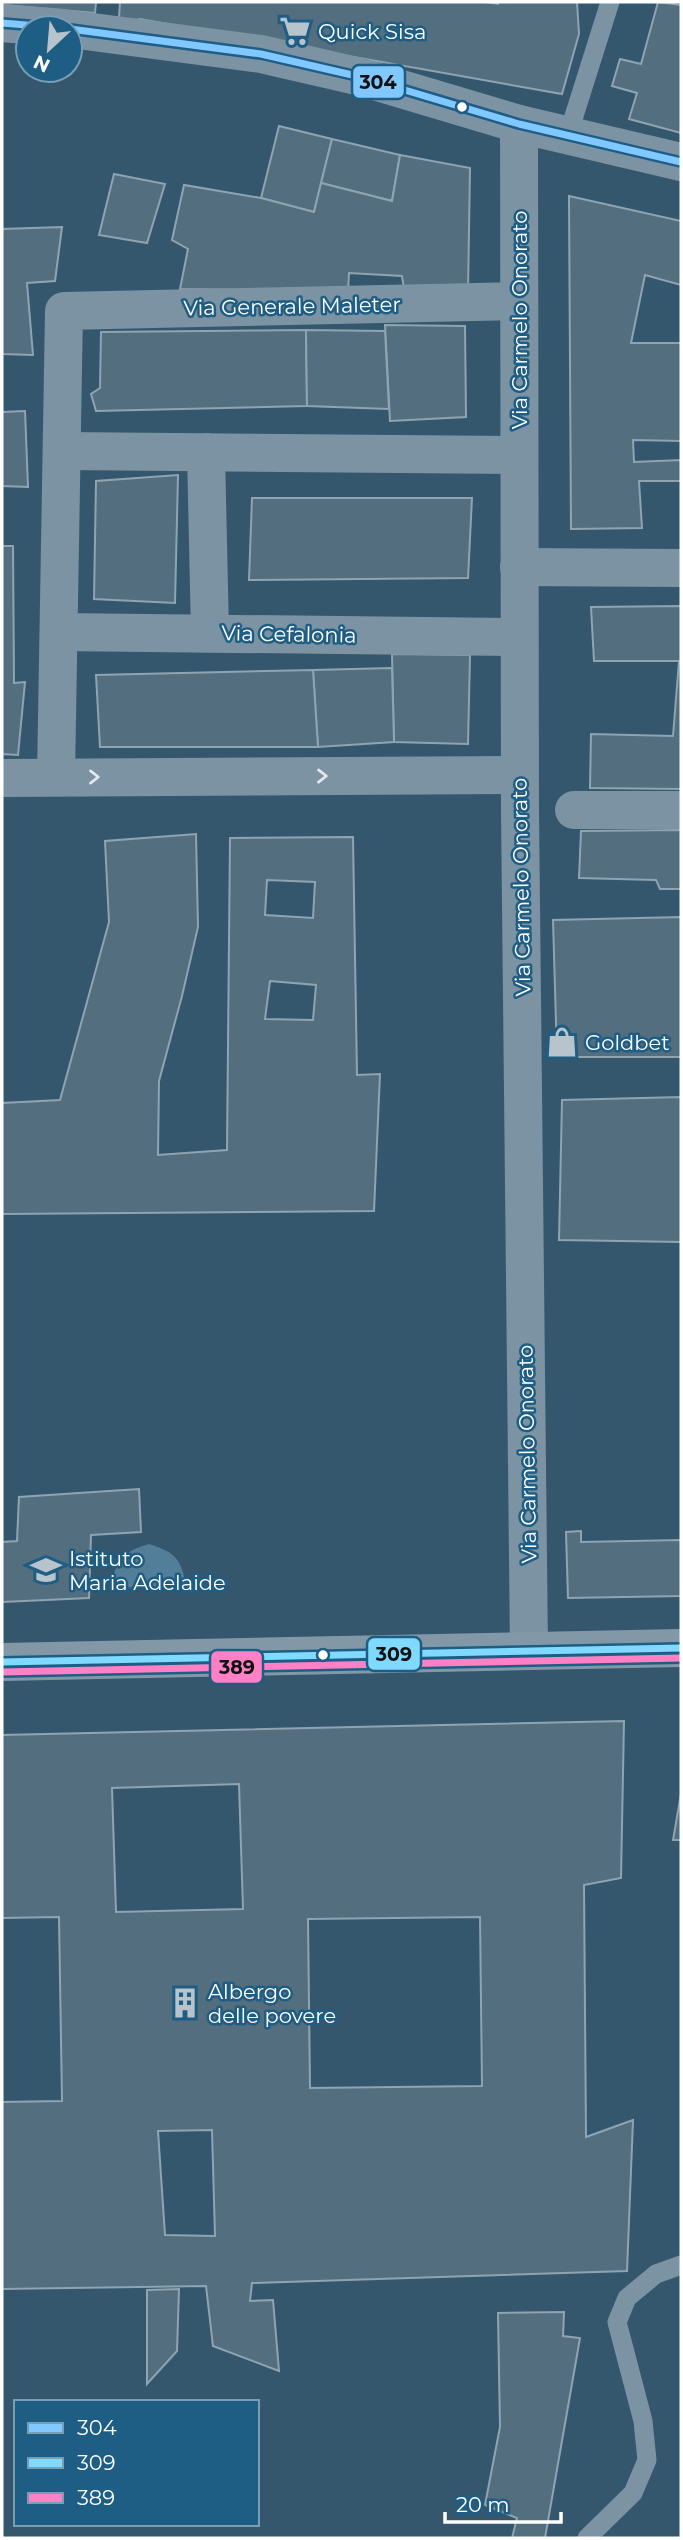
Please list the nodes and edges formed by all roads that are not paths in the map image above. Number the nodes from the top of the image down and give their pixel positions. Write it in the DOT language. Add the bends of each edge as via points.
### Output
graph roads {
  1 [pos="610,2"];
  2 [pos="84,31"];
  3 [pos="519,124"];
  4 [pos="568,135"];
  5 [pos="681,162"];
  6 [pos="519,301"];
  7 [pos="62,451"];
  8 [pos="206,452"];
  9 [pos="519,455"];
  10 [pos="519,567"];
  11 [pos="681,568"];
  12 [pos="59,632"];
  13 [pos="210,633"];
  14 [pos="519,637"];
  15 [pos="519,775"];
  16 [pos="56,777"];
  17 [pos="2,778"];
  18 [pos="574,810"];
  19 [pos="681,810"];
  20 [pos="681,1648"];
  21 [pos="529,1651"];
  22 [pos="2,1661"];
  23 [pos="681,2265"];
  24 [pos="587,2538"];
  1 -- 4 [label="lane"];
  2 -- 3 [label="street" via="261,54 360,77"];
  3 -- 4 [label="street"];
  3 -- 6 [label="street, Via Carmelo Onorato"];
  4 -- 5 [label="street"];
  6 -- 7 [label="street, Via Generale Maleter" via="64,311"];
  6 -- 9 [label="street, Via Carmelo Onorato"];
  7 -- 8 [label="street"];
  7 -- 12 [label="street"];
  8 -- 9 [label="street"];
  8 -- 13 [label="street"];
  9 -- 10 [label="street, Via Carmelo Onorato"];
  10 -- 11 [label="street"];
  10 -- 14 [label="street, Via Carmelo Onorato"];
  12 -- 13 [label="street, Via Cefalonia"];
  12 -- 16 [label="street"];
  13 -- 14 [label="street, Via Cefalonia"];
  14 -- 15 [label="street, Via Carmelo Onorato"];
  16 -- 15 [label="street, one-way"];
  15 -- 21 [label="street, Via Carmelo Onorato"];
  16 -- 17 [label="street"];
  18 -- 19 [label="street"];
  20 -- 21 [label="main road"];
  21 -- 22 [label="main road"];
  23 -- 24 [label="lane" via="656,2274 627,2298 617,2322 643,2421 647,2460 633,2493"];
}
